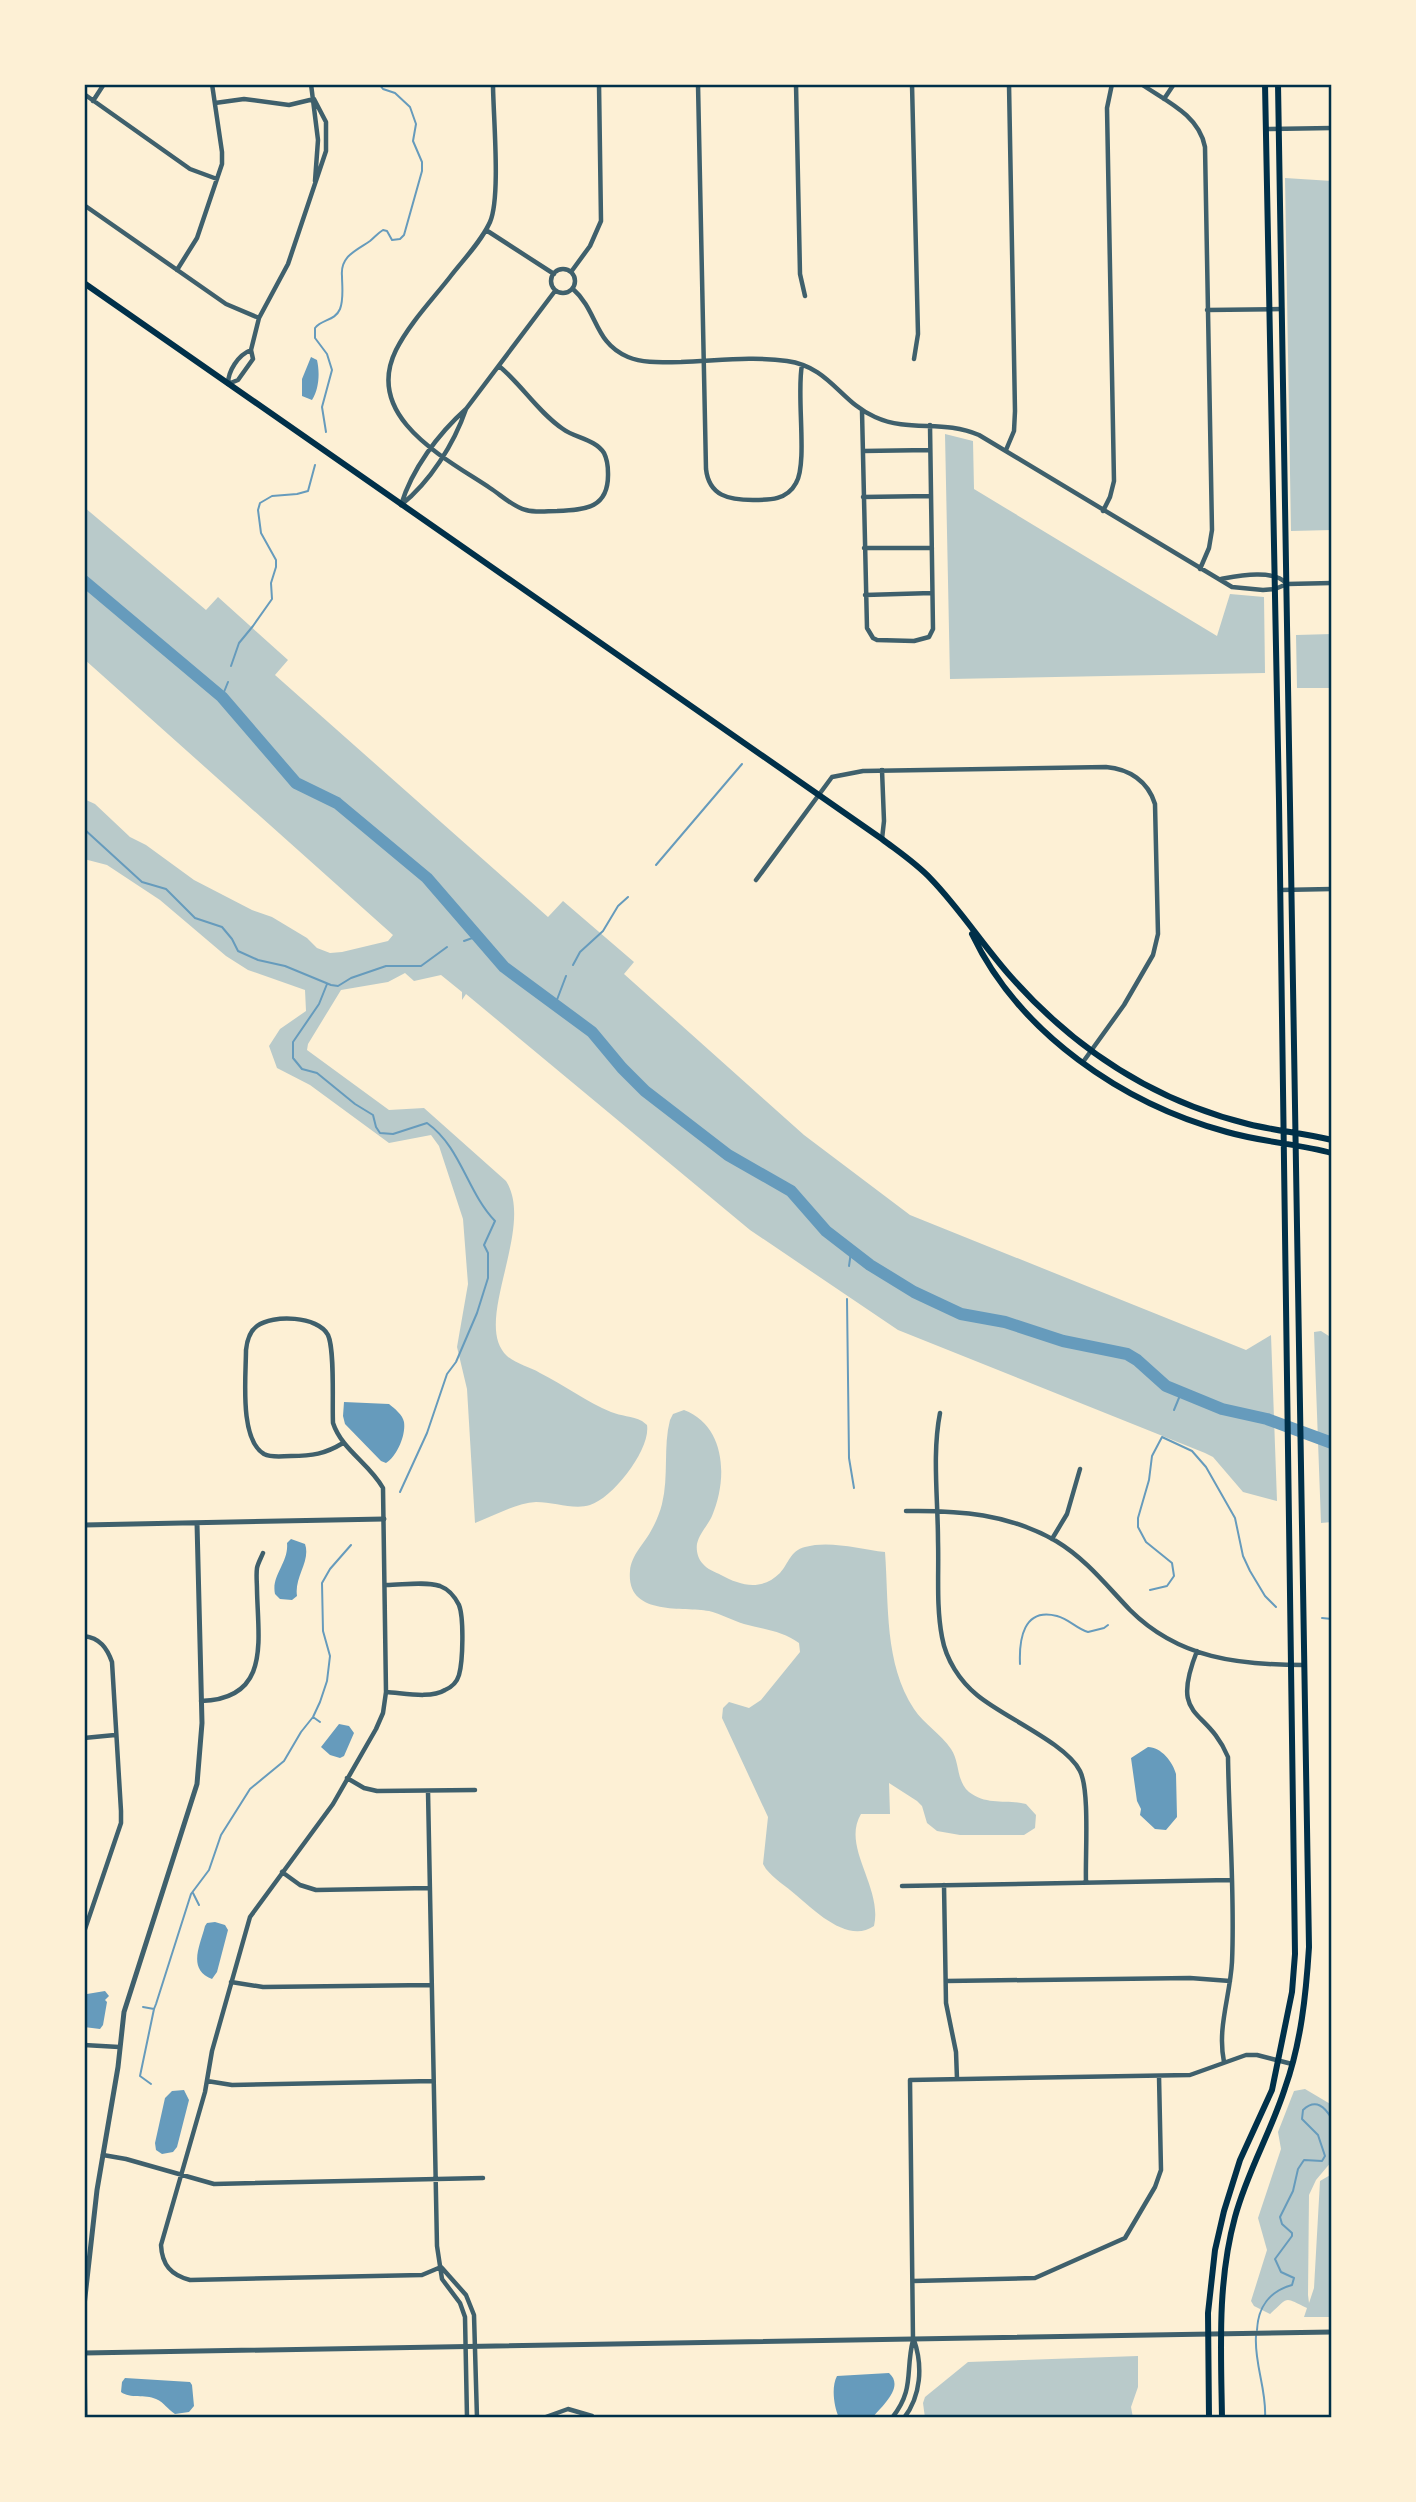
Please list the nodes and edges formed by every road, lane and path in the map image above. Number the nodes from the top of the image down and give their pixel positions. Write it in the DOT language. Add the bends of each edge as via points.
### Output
graph roads {
  1 [pos="104,84"];
  2 [pos="212,84"];
  3 [pos="311,84"];
  4 [pos="493,84"];
  5 [pos="599,84"];
  6 [pos="698,84"];
  7 [pos="796,84"];
  8 [pos="912,84"];
  9 [pos="1009,84"];
  10 [pos="1115,84"];
  11 [pos="1125,84"];
  12 [pos="1141,84"];
  13 [pos="1174,84"];
  14 [pos="1265,84"];
  15 [pos="1278,84"];
  16 [pos="84,94"];
  17 [pos="314,99"];
  18 [pos="1164,99"];
  19 [pos="93,101"];
  20 [pos="215,103"];
  21 [pos="1332,128"];
  22 [pos="1266,129"];
  23 [pos="1279,129"];
  24 [pos="217,179"];
  25 [pos="314,184"];
  26 [pos="84,205"];
  27 [pos="486,230"];
  28 [pos="177,270"];
  29 [pos="571,272"];
  30 [pos="554,274"];
  31 [pos="84,283"];
  32 [pos="573,289"];
  33 [pos="555,291"];
  34 [pos="805,296"];
  35 [pos="1282,309"];
  36 [pos="1207,310"];
  37 [pos="1265,310"];
  38 [pos="260,318"];
  39 [pos="251,350"];
  40 [pos="914,359"];
  41 [pos="704,361"];
  42 [pos="802,365"];
  43 [pos="499,366"];
  44 [pos="228,384"];
  45 [pos="466,409"];
  46 [pos="862,410"];
  47 [pos="930,425"];
  48 [pos="432,448"];
  49 [pos="930,450"];
  50 [pos="1006,450"];
  51 [pos="863,451"];
  52 [pos="442,456"];
  53 [pos="931,496"];
  54 [pos="863,497"];
  55 [pos="401,505"];
  56 [pos="1103,510"];
  57 [pos="864,548"];
  58 [pos="932,548"];
  59 [pos="1200,569"];
  60 [pos="1274,576"];
  61 [pos="1221,579"];
  62 [pos="1332,583"];
  63 [pos="1287,584"];
  64 [pos="1275,589"];
  65 [pos="932,593"];
  66 [pos="865,595"];
  67 [pos="882,771"];
  68 [pos="818,794"];
  69 [pos="882,839"];
  70 [pos="757,880"];
  71 [pos="1332,889"];
  72 [pos="1280,890"];
  73 [pos="1292,890"];
  74 [pos="968,926"];
  75 [pos="1091,1051"];
  76 [pos="1083,1062"];
  77 [pos="1283,1131"];
  78 [pos="1296,1132"];
  79 [pos="1332,1140"];
  80 [pos="1282,1144"];
  81 [pos="1296,1146"];
  82 [pos="1332,1153"];
  83 [pos="940,1413"];
  84 [pos="343,1443"];
  85 [pos="1080,1469"];
  86 [pos="906,1511"];
  87 [pos="938,1511"];
  88 [pos="384,1519"];
  89 [pos="197,1523"];
  90 [pos="84,1525"];
  91 [pos="1052,1539"];
  92 [pos="263,1553"];
  93 [pos="386,1586"];
  94 [pos="84,1636"];
  95 [pos="1197,1651"];
  96 [pos="1291,1665"];
  97 [pos="1304,1665"];
  98 [pos="386,1692"];
  99 [pos="201,1700"];
  100 [pos="115,1735"];
  101 [pos="84,1738"];
  102 [pos="347,1778"];
  103 [pos="475,1790"];
  104 [pos="428,1791"];
  105 [pos="282,1872"];
  106 [pos="1230,1880"];
  107 [pos="1086,1882"];
  108 [pos="944,1885"];
  109 [pos="902,1886"];
  110 [pos="429,1888"];
  111 [pos="84,1932"];
  112 [pos="946,1981"];
  113 [pos="1230,1981"];
  114 [pos="232,1982"];
  115 [pos="431,1985"];
  116 [pos="84,2045"];
  117 [pos="119,2048"];
  118 [pos="1279,2061"];
  119 [pos="1224,2062"];
  120 [pos="1292,2064"];
  121 [pos="1159,2076"];
  122 [pos="957,2079"];
  123 [pos="207,2081"];
  124 [pos="433,2081"];
  125 [pos="103,2155"];
  126 [pos="182,2175"];
  127 [pos="482,2178"];
  128 [pos="435,2179"];
  129 [pos="441,2267"];
  130 [pos="913,2281"];
  131 [pos="84,2306"];
  132 [pos="1332,2332"];
  133 [pos="1221,2333"];
  134 [pos="1208,2334"];
  135 [pos="914,2340"];
  136 [pos="84,2345"];
  137 [pos="476,2346"];
  138 [pos="467,2347"];
  139 [pos="84,2353"];
  140 [pos="592,2416"];
  141 [pos="85,2418"];
  142 [pos="337,2418"];
  143 [pos="385,2418"];
  144 [pos="467,2418"];
  145 [pos="477,2418"];
  146 [pos="543,2418"];
  147 [pos="892,2418"];
  148 [pos="904,2418"];
  149 [pos="1209,2418"];
  150 [pos="1222,2418"];
  1 -- 19 [label="street"];
  2 -- 20 [label="street"];
  3 -- 17 [label="street"];
  4 -- 27 [label="street" via="495,202"];
  5 -- 29 [label="street" via="601,221"];
  6 -- 41 [label="street"];
  7 -- 34 [label="street" via="800,274"];
  8 -- 40 [label="street" via="918,334"];
  9 -- 50 [label="street" via="1015,411 1014,431"];
  10 -- 11 [label="street"];
  10 -- 56 [label="street" via="1107,108 1114,484"];
  12 -- 18 [label="street"];
  13 -- 18 [label="street"];
  14 -- 22 [label="main road"];
  15 -- 23 [label="main road"];
  16 -- 19 [label="street"];
  17 -- 20 [label="street" via="289,105 244,99"];
  17 -- 25 [label="street" via="318,140"];
  17 -- 25 [label="street" via="328,133"];
  18 -- 36 [label="street" via="1192,118 1203,134"];
  19 -- 24 [label="street" via="190,169"];
  20 -- 24 [label="street" via="222,152"];
  21 -- 23 [label="street"];
  22 -- 23 [label="street"];
  22 -- 37 [label="main road"];
  23 -- 35 [label="main road"];
  24 -- 28 [label="street" via="197,238"];
  25 -- 38 [label="street" via="288,264"];
  26 -- 28 [label="street"];
  27 -- 30 [label="street"];
  27 -- 48 [label="street" via="404,336 391,362 390,391 397,412 409,431"];
  28 -- 38 [label="street" via="236,310"];
  29 -- 30 [label="street" via="564,269"];
  29 -- 32 [label="street"];
  30 -- 33 [label="street"];
  31 -- 44 [label="main road"];
  32 -- 33 [label="street"];
  32 -- 41 [label="street" via="588,305 604,338 619,352 640,361"];
  33 -- 43 [label="street"];
  35 -- 37 [label="street"];
  35 -- 63 [label="main road"];
  36 -- 37 [label="street"];
  36 -- 59 [label="street" via="1212,530"];
  37 -- 60 [label="main road"];
  38 -- 39 [label="street"];
  39 -- 44 [label="street" via="242,354 228,375"];
  39 -- 44 [label="street" via="248,368"];
  41 -- 42 [label="street" via="778,360"];
  41 -- 42 [label="street" via="708,480 723,497 737,500 781,497 798,478"];
  42 -- 46 [label="street" via="826,377"];
  43 -- 45 [label="street"];
  43 -- 52 [label="street" via="552,421 603,452 608,466 605,493 596,504 583,509 529,511"];
  44 -- 55 [label="main road"];
  45 -- 48 [label="street"];
  45 -- 52 [label="street"];
  46 -- 47 [label="street" via="893,424"];
  46 -- 51 [label="street"];
  47 -- 49 [label="street"];
  47 -- 50 [label="street" via="969,431"];
  48 -- 52 [label="street"];
  48 -- 55 [label="street" via="407,486"];
  49 -- 51 [label="street"];
  49 -- 53 [label="street"];
  50 -- 56 [label="street"];
  51 -- 54 [label="street"];
  52 -- 55 [label="street"];
  53 -- 54 [label="street"];
  53 -- 58 [label="street"];
  54 -- 57 [label="street"];
  55 -- 68 [label="main road"];
  56 -- 59 [label="street"];
  57 -- 58 [label="street"];
  57 -- 66 [label="street"];
  58 -- 65 [label="street"];
  59 -- 61 [label="street"];
  60 -- 61 [label="street"];
  60 -- 63 [label="street"];
  60 -- 64 [label="main road"];
  61 -- 64 [label="street" via="1245,590"];
  62 -- 63 [label="street"];
  63 -- 64 [label="street"];
  63 -- 73 [label="main road"];
  64 -- 72 [label="main road"];
  65 -- 66 [label="street"];
  65 -- 66 [label="street" via="932,634 894,642 873,639 867,628"];
  67 -- 68 [label="street" via="832,777"];
  67 -- 69 [label="street"];
  67 -- 75 [label="street" via="1106,767 1138,778 1148,790 1155,804 1158,934 1153,956"];
  68 -- 69 [label="main road"];
  68 -- 70 [label="street"];
  69 -- 74 [label="main road" via="931,879"];
  71 -- 73 [label="street"];
  72 -- 73 [label="street"];
  72 -- 77 [label="main road"];
  73 -- 78 [label="main road"];
  74 -- 75 [label="main road" via="1040,1008"];
  74 -- 76 [label="main road" via="1013,997"];
  75 -- 76 [label="street"];
  75 -- 77 [label="main road" via="1142,1084 1192,1107"];
  76 -- 80 [label="main road" via="1178,1115"];
  77 -- 78 [label="main road"];
  77 -- 80 [label="main road"];
  78 -- 79 [label="main road"];
  78 -- 81 [label="main road"];
  80 -- 81 [label="main road"];
  80 -- 96 [label="main road"];
  81 -- 82 [label="main road"];
  81 -- 97 [label="main road"];
  83 -- 87 [label="street"];
  84 -- 84 [label="street" via="333,1423 329,1337 307,1320 270,1321 255,1327 246,1350 248,1429 255,1446 266,1455 308,1456"];
  84 -- 88 [label="street" via="383,1488"];
  85 -- 91 [label="street" via="1068,1514"];
  86 -- 87 [label="street"];
  87 -- 91 [label="street" via="985,1515"];
  87 -- 107 [label="street" via="939,1618 951,1665 989,1704 1066,1754 1079,1768 1084,1786"];
  88 -- 89 [label="street"];
  88 -- 93 [label="street"];
  89 -- 90 [label="street"];
  89 -- 99 [label="street"];
  91 -- 95 [label="street" via="1098,1574 1149,1626"];
  92 -- 99 [label="street" via="257,1569 254,1674 228,1697"];
  93 -- 98 [label="street"];
  93 -- 98 [label="street" via="441,1586 458,1603 461,1615 459,1676 453,1685 435,1694"];
  94 -- 100 [label="street" via="100,1642 112,1662"];
  95 -- 96 [label="street" via="1240,1663"];
  95 -- 106 [label="street" via="1186,1682 1188,1698 1228,1757"];
  96 -- 97 [label="street"];
  96 -- 118 [label="main road" via="1295,1954"];
  97 -- 120 [label="main road" via="1309,1947 1306,1997"];
  98 -- 102 [label="street" via="376,1729"];
  99 -- 117 [label="street" via="197,1784 132,1982"];
  100 -- 101 [label="street"];
  100 -- 111 [label="street" via="121,1823"];
  102 -- 104 [label="street" via="373,1791"];
  102 -- 105 [label="street"];
  103 -- 104 [label="street"];
  104 -- 110 [label="street"];
  105 -- 110 [label="street" via="316,1890"];
  105 -- 114 [label="street" via="250,1917"];
  106 -- 107 [label="street"];
  106 -- 113 [label="street"];
  107 -- 108 [label="street"];
  108 -- 109 [label="street"];
  108 -- 112 [label="street"];
  110 -- 115 [label="street"];
  112 -- 113 [label="street"];
  112 -- 122 [label="street"];
  113 -- 119 [label="street" via="1221,2034"];
  114 -- 115 [label="street" via="263,1987"];
  114 -- 123 [label="street"];
  115 -- 124 [label="street"];
  116 -- 117 [label="street"];
  117 -- 125 [label="street"];
  118 -- 119 [label="street" via="1246,2055"];
  118 -- 120 [label="street"];
  118 -- 134 [label="main road" via="1224,2211 1211,2272"];
  119 -- 121 [label="street" via="1190,2075"];
  120 -- 133 [label="main road" via="1235,2217 1222,2289"];
  121 -- 122 [label="street"];
  121 -- 130 [label="street" via="1161,2170 1125,2238 1035,2278"];
  122 -- 130 [label="street" via="910,2080"];
  123 -- 124 [label="street" via="232,2085"];
  123 -- 126 [label="street"];
  124 -- 128 [label="street"];
  125 -- 126 [label="street"];
  125 -- 131 [label="street"];
  126 -- 128 [label="street" via="214,2184"];
  126 -- 129 [label="street" via="161,2245 169,2270 180,2277 422,2276"];
  127 -- 128 [label="street"];
  128 -- 129 [label="street"];
  129 -- 137 [label="street" via="471,2305"];
  129 -- 138 [label="street" via="442,2279 463,2310"];
  130 -- 135 [label="street"];
  132 -- 133 [label="street"];
  133 -- 134 [label="street"];
  133 -- 150 [label="main road"];
  134 -- 135 [label="street"];
  134 -- 149 [label="main road"];
  135 -- 137 [label="street"];
  135 -- 147 [label="street" via="908,2391"];
  135 -- 148 [label="street" via="919,2355 918,2386"];
  136 -- 139 [label="street"];
  137 -- 138 [label="street"];
  137 -- 145 [label="street"];
  138 -- 139 [label="street"];
  138 -- 144 [label="street"];
  139 -- 141 [label="street"];
  140 -- 146 [label="street" via="568,2409"];
  142 -- 143 [label="street"];
}
